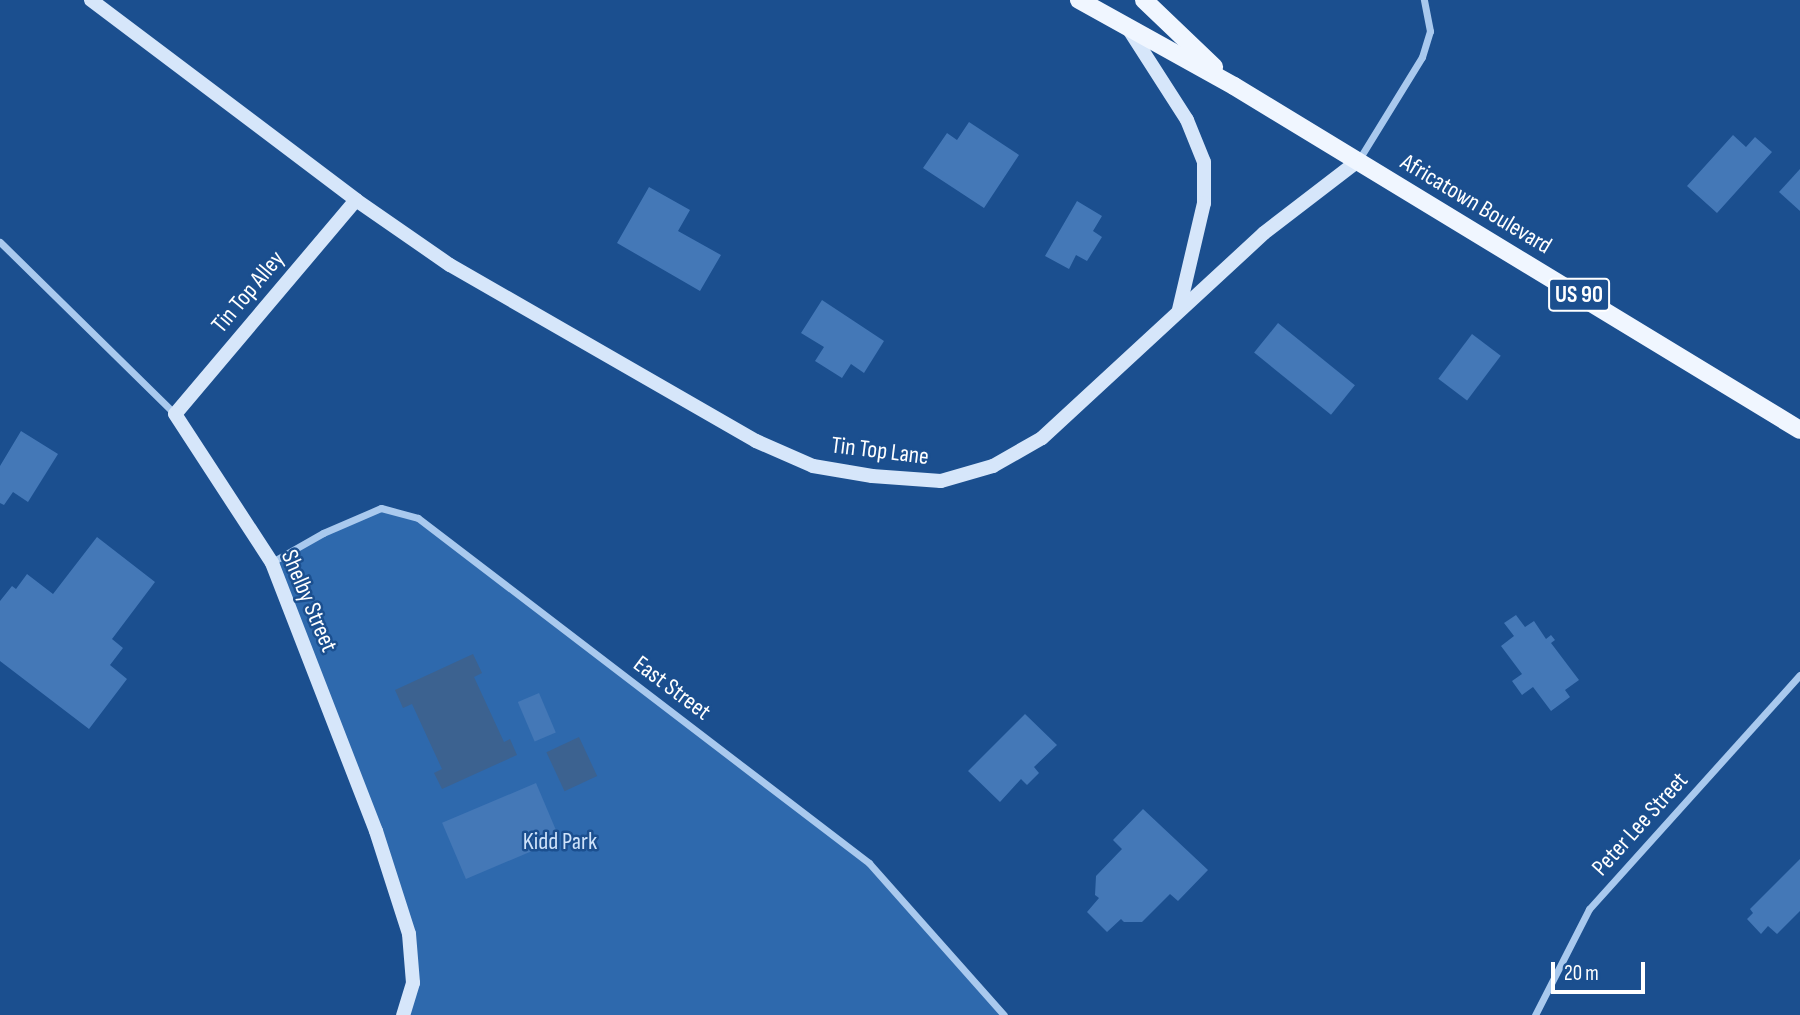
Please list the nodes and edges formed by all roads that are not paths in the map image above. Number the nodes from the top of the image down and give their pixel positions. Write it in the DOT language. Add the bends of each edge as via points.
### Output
graph roads {
  1 [pos="91,0"];
  2 [pos="1079,0"];
  3 [pos="1098,0"];
  4 [pos="1144,0"];
  5 [pos="1424,0"];
  6 [pos="1125,23"];
  7 [pos="1234,86"];
  8 [pos="1358,161"];
  9 [pos="356,200"];
  10 [pos="0,243"];
  11 [pos="1179,310"];
  12 [pos="175,414"];
  13 [pos="1800,430"];
  14 [pos="272,563"];
  15 [pos="1800,676"];
  16 [pos="403,1015"];
  17 [pos="1004,1015"];
  18 [pos="1535,1015"];
  1 -- 9 [label="street, Tin Top Lane"];
  2 -- 6 [label="main road, Africatown Boulevard / US 90"];
  3 -- 6 [label="main road, Africatown Boulevard / US 90"];
  4 -- 7 [label="main road"];
  5 -- 8 [label="street" via="1430,31 1422,57"];
  6 -- 7 [label="main road, Africatown Boulevard / US 90"];
  6 -- 11 [label="street" via="1187,120 1204,162 1204,203"];
  7 -- 8 [label="main road, Africatown Boulevard / US 90"];
  8 -- 11 [label="street, Tin Top Lane" via="1264,233"];
  8 -- 13 [label="main road, Africatown Boulevard / US 90"];
  9 -- 11 [label="street, Tin Top Lane" via="450,265 756,441 813,466 872,476 941,481 993,466 1042,438"];
  9 -- 12 [label="street, Tin Top Alley"];
  10 -- 12 [label="street, Shelby Street"];
  12 -- 14 [label="street, Shelby Street"];
  14 -- 16 [label="street, Shelby Street" via="376,831 409,934 413,983"];
  14 -- 17 [label="street, East Street" via="323,533 381,508 418,518 869,863"];
  15 -- 18 [label="street, Peter Lee Street" via="1589,909"];
}
